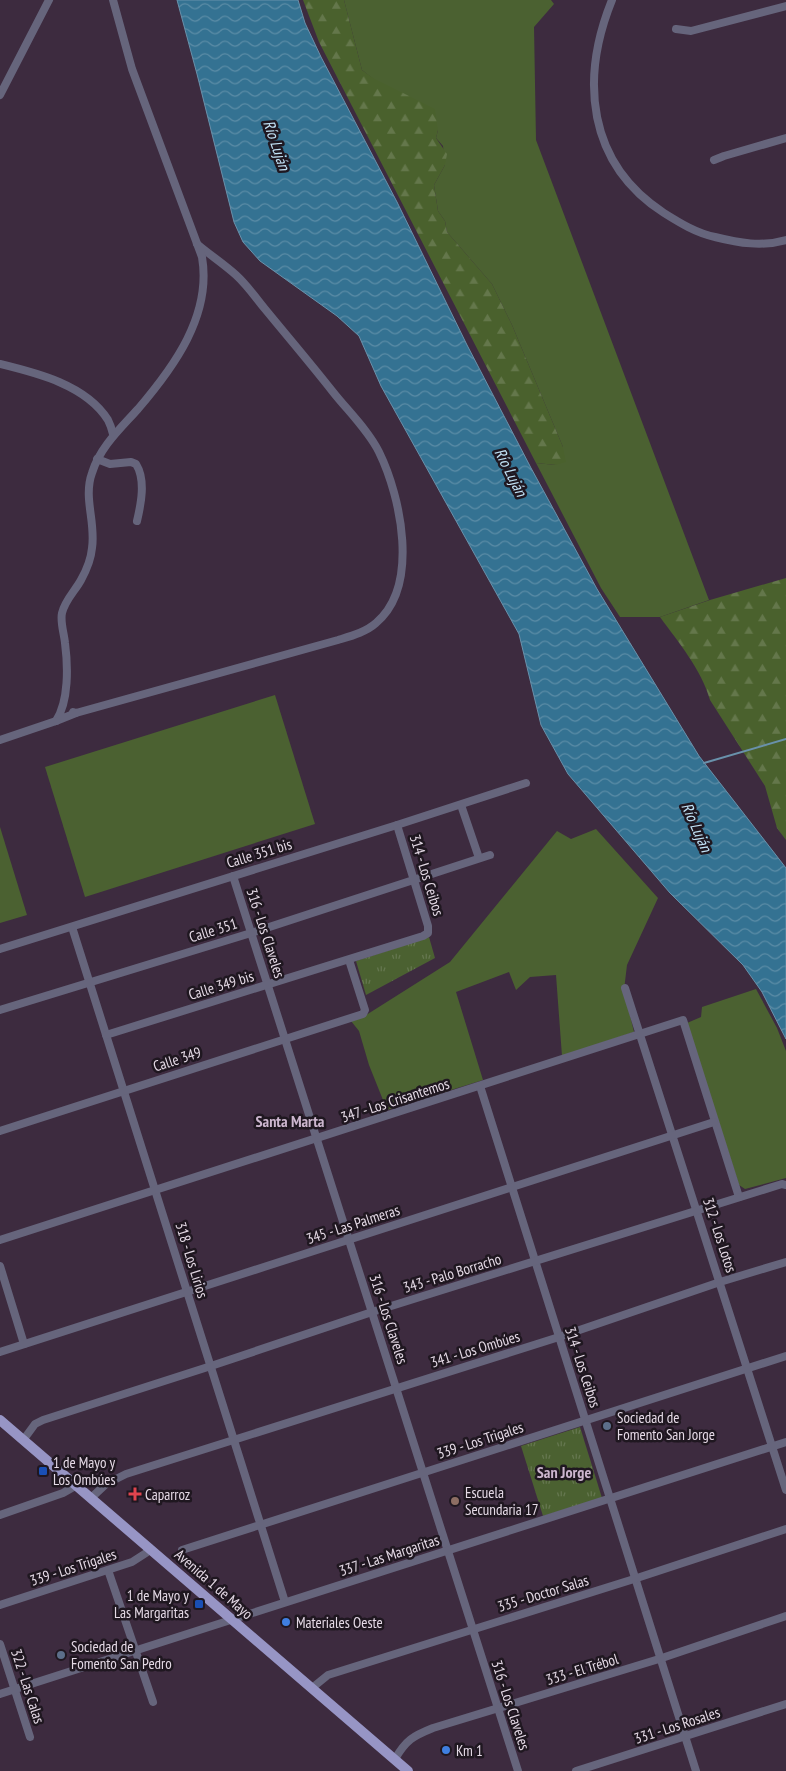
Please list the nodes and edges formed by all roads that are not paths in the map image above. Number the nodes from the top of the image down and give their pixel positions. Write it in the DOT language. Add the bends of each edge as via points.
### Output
graph roads {
  1 [pos="50,0"];
  2 [pos="113,0"];
  3 [pos="612,0"];
  4 [pos="786,6"];
  5 [pos="676,29"];
  6 [pos="0,95"];
  7 [pos="786,138"];
  8 [pos="714,160"];
  9 [pos="786,240"];
  10 [pos="197,244"];
  11 [pos="0,364"];
  12 [pos="114,434"];
  13 [pos="97,459"];
  14 [pos="137,521"];
  15 [pos="62,706"];
  16 [pos="76,713"];
  17 [pos="56,720"];
  18 [pos="0,740"];
  19 [pos="526,783"];
  20 [pos="461,805"];
  21 [pos="397,826"];
  22 [pos="490,855"];
  23 [pos="480,858"];
  24 [pos="233,876"];
  25 [pos="413,880"];
  26 [pos="72,927"];
  27 [pos="251,933"];
  28 [pos="428,933"];
  29 [pos="0,950"];
  30 [pos="349,960"];
  31 [pos="90,982"];
  32 [pos="268,985"];
  33 [pos="625,988"];
  34 [pos="0,1010"];
  35 [pos="106,1035"];
  36 [pos="640,1035"];
  37 [pos="285,1040"];
  38 [pos="480,1086"];
  39 [pos="124,1091"];
  40 [pos="714,1122"];
  41 [pos="0,1131"];
  42 [pos="673,1135"];
  43 [pos="317,1139"];
  44 [pos="784,1184"];
  45 [pos="511,1188"];
  46 [pos="156,1190"];
  47 [pos="740,1197"];
  48 [pos="697,1209"];
  49 [pos="0,1240"];
  50 [pos="349,1240"];
  51 [pos="535,1261"];
  52 [pos="786,1262"];
  53 [pos="0,1266"];
  54 [pos="720,1282"];
  55 [pos="188,1292"];
  56 [pos="372,1312"];
  57 [pos="559,1337"];
  58 [pos="24,1344"];
  59 [pos="0,1352"];
  60 [pos="786,1356"];
  61 [pos="211,1366"];
  62 [pos="747,1368"];
  63 [pos="396,1388"];
  64 [pos="0,1420"];
  65 [pos="586,1420"];
  66 [pos="24,1439"];
  67 [pos="234,1440"];
  68 [pos="786,1442"];
  69 [pos="772,1446"];
  70 [pos="423,1473"];
  71 [pos="77,1485"];
  72 [pos="786,1490"];
  73 [pos="91,1498"];
  74 [pos="609,1499"];
  75 [pos="0,1515"];
  76 [pos="261,1523"];
  77 [pos="786,1529"];
  78 [pos="149,1547"];
  79 [pos="182,1550"];
  80 [pos="448,1550"];
  81 [pos="108,1570"];
  82 [pos="634,1579"];
  83 [pos="285,1602"];
  84 [pos="0,1605"];
  85 [pos="786,1616"];
  86 [pos="232,1619"];
  87 [pos="473,1630"];
  88 [pos="0,1644"];
  89 [pos="136,1650"];
  90 [pos="659,1659"];
  91 [pos="312,1688"];
  92 [pos="15,1690"];
  93 [pos="0,1694"];
  94 [pos="153,1702"];
  95 [pos="786,1704"];
  96 [pos="498,1709"];
  97 [pos="684,1736"];
  98 [pos="30,1737"];
  99 [pos="395,1759"];
  100 [pos="408,1771"];
  101 [pos="518,1771"];
  102 [pos="576,1771"];
  103 [pos="696,1771"];
  1 -- 6 [label="street"];
  2 -- 10 [label="street" via="132,69"];
  3 -- 9 [label="street" via="596,49 594,96 604,140 622,174 658,209 696,232 749,244 764,245"];
  4 -- 5 [label="street" via="691,31"];
  7 -- 8 [label="street"];
  10 -- 12 [label="street" via="204,270 203,288 192,327 181,352 166,373"];
  10 -- 16 [label="street" via="237,276 378,451 394,493 400,524 401,577 386,612 376,624 362,631"];
  11 -- 12 [label="street" via="57,381 85,397 108,420"];
  12 -- 13 [label="street"];
  13 -- 14 [label="street" via="110,464 136,464 141,485"];
  13 -- 15 [label="street" via="88,484 92,548 81,581 62,611 67,658"];
  15 -- 16 [label="street"];
  15 -- 17 [label="street"];
  16 -- 17 [label="street"];
  17 -- 18 [label="street"];
  19 -- 20 [label="street, Calle 351 bis"];
  20 -- 21 [label="street, Calle 351 bis"];
  20 -- 23 [label="street"];
  21 -- 24 [label="street, Calle 351 bis"];
  21 -- 25 [label="street, 314 - Los Ceibos"];
  22 -- 23 [label="street, Calle 351"];
  23 -- 25 [label="street, Calle 351"];
  24 -- 26 [label="street, Calle 351 bis"];
  24 -- 27 [label="street, 316 - Los Claveles"];
  25 -- 27 [label="street, Calle 351"];
  25 -- 28 [label="street, 314 - Los Ceibos"];
  26 -- 29 [label="street, Calle 351 bis"];
  26 -- 31 [label="street, 318 - Los Lirios"];
  27 -- 31 [label="street, Calle 351"];
  27 -- 32 [label="street, 316 - Los Claveles"];
  28 -- 30 [label="street, Calle 349 bis"];
  30 -- 32 [label="street, Calle 349 bis"];
  30 -- 37 [label="street, Calle 349" via="365,1010 363,1014"];
  31 -- 34 [label="street, Calle 351"];
  31 -- 35 [label="street, 318 - Los Lirios"];
  32 -- 35 [label="street, Calle 349 bis"];
  32 -- 37 [label="street, 316 - Los Claveles"];
  33 -- 36 [label="street, 312 - Los Lotos"];
  35 -- 39 [label="street, 318 - Los Lirios"];
  36 -- 38 [label="street, 347 - Los Crisantemos"];
  36 -- 40 [label="street, 347 - Los Crisantemos" via="683,1020"];
  36 -- 42 [label="street, 312 - Los Lotos"];
  37 -- 39 [label="street, Calle 349"];
  37 -- 43 [label="street, 316 - Los Claveles"];
  38 -- 43 [label="street, 347 - Los Crisantemos"];
  38 -- 45 [label="street, 314 - Los Ceibos"];
  39 -- 41 [label="street, Calle 349"];
  39 -- 46 [label="street, 318 - Los Lirios"];
  40 -- 42 [label="street, 345 - Las Palmeras"];
  40 -- 47 [label="street"];
  42 -- 45 [label="street, 345 - Las Palmeras"];
  42 -- 48 [label="street, 312 - Los Lotos"];
  43 -- 46 [label="street, 347 - Los Crisantemos"];
  43 -- 50 [label="street, 316 - Los Claveles"];
  44 -- 47 [label="street, 343 - Palo Borracho"];
  45 -- 50 [label="street, 345 - Las Palmeras"];
  45 -- 51 [label="street, 314 - Los Ceibos"];
  46 -- 49 [label="street, 347 - Los Crisantemos"];
  46 -- 55 [label="street, 318 - Los Lirios"];
  47 -- 48 [label="street, 343 - Palo Borracho"];
  48 -- 51 [label="street, 343 - Palo Borracho"];
  48 -- 54 [label="street, 312 - Los Lotos"];
  50 -- 55 [label="street, 345 - Las Palmeras"];
  50 -- 56 [label="street, 316 - Los Claveles"];
  51 -- 56 [label="street, 343 - Palo Borracho"];
  51 -- 57 [label="street, 314 - Los Ceibos"];
  52 -- 54 [label="street, 341 - Los Ombúes"];
  53 -- 58 [label="street"];
  54 -- 57 [label="street, 341 - Los Ombúes"];
  54 -- 62 [label="street, 312 - Los Lotos"];
  55 -- 58 [label="street, 345 - Las Palmeras"];
  55 -- 61 [label="street, 318 - Los Lirios"];
  56 -- 61 [label="street, 343 - Palo Borracho"];
  56 -- 63 [label="street, 316 - Los Claveles"];
  57 -- 63 [label="street, 341 - Los Ombúes"];
  57 -- 65 [label="street, 314 - Los Ceibos"];
  58 -- 59 [label="street, 345 - Las Palmeras"];
  60 -- 62 [label="street, 339 - Los Trigales"];
  61 -- 66 [label="street, 343 - Palo Borracho" via="43,1420 34,1424"];
  61 -- 67 [label="street, 318 - Los Lirios"];
  62 -- 65 [label="street, 339 - Los Trigales"];
  62 -- 69 [label="street, 312 - Los Lotos"];
  63 -- 67 [label="street, 341 - Los Ombúes"];
  63 -- 70 [label="street, 316 - Los Claveles"];
  64 -- 66 [label="main road, Avenida 1 de Mayo"];
  65 -- 70 [label="street, 339 - Los Trigales"];
  65 -- 74 [label="street, 314 - Los Ceibos"];
  66 -- 71 [label="main road, Avenida 1 de Mayo"];
  67 -- 73 [label="street, 341 - Los Ombúes" via="119,1476"];
  67 -- 76 [label="street, 318 - Los Lirios"];
  68 -- 69 [label="street, 337 - Las Margaritas"];
  69 -- 72 [label="street, 312 - Los Lotos"];
  69 -- 74 [label="street, 337 - Las Margaritas"];
  70 -- 76 [label="street, 339 - Los Trigales"];
  70 -- 80 [label="street, 316 - Los Claveles"];
  71 -- 73 [label="main road, Avenida 1 de Mayo"];
  71 -- 75 [label="street"];
  73 -- 78 [label="main road, Avenida 1 de Mayo"];
  74 -- 80 [label="street, 337 - Las Margaritas"];
  74 -- 82 [label="street, 314 - Los Ceibos"];
  76 -- 79 [label="street, 339 - Los Trigales"];
  76 -- 83 [label="street, 318 - Los Lirios"];
  77 -- 82 [label="street, 335 - Doctor Salas"];
  78 -- 81 [label="street, 339 - Los Trigales" via="132,1562"];
  78 -- 86 [label="main road, Avenida 1 de Mayo"];
  80 -- 83 [label="street, 337 - Las Margaritas"];
  80 -- 87 [label="street, 316 - Los Claveles"];
  81 -- 84 [label="street, 339 - Los Trigales"];
  81 -- 89 [label="street"];
  82 -- 87 [label="street, 335 - Doctor Salas"];
  82 -- 90 [label="street, 314 - Los Ceibos"];
  83 -- 86 [label="street, 337 - Las Margaritas"];
  85 -- 90 [label="street, 333 - El Trébol"];
  86 -- 89 [label="street, 337 - Las Margaritas"];
  86 -- 91 [label="main road, Avenida 1 de Mayo"];
  87 -- 91 [label="street, 335 - Doctor Salas" via="328,1675"];
  87 -- 96 [label="street, 316 - Los Claveles"];
  88 -- 92 [label="street, 322 - Las Calas"];
  89 -- 92 [label="street, 337 - Las Margaritas"];
  89 -- 94 [label="street"];
  90 -- 96 [label="street, 333 - El Trébol"];
  90 -- 97 [label="street, 314 - Los Ceibos"];
  91 -- 99 [label="main road, Avenida 1 de Mayo"];
  92 -- 93 [label="street, 337 - Las Margaritas"];
  92 -- 98 [label="street, 322 - Las Calas"];
  95 -- 97 [label="street, 331 - Los Rosales"];
  96 -- 99 [label="street, 333 - El Trébol" via="420,1733 405,1743"];
  96 -- 101 [label="street, 316 - Los Claveles"];
  97 -- 102 [label="street, 331 - Los Rosales"];
  97 -- 103 [label="street, 314 - Los Ceibos"];
  99 -- 100 [label="main road, Avenida 1 de Mayo"];
}
